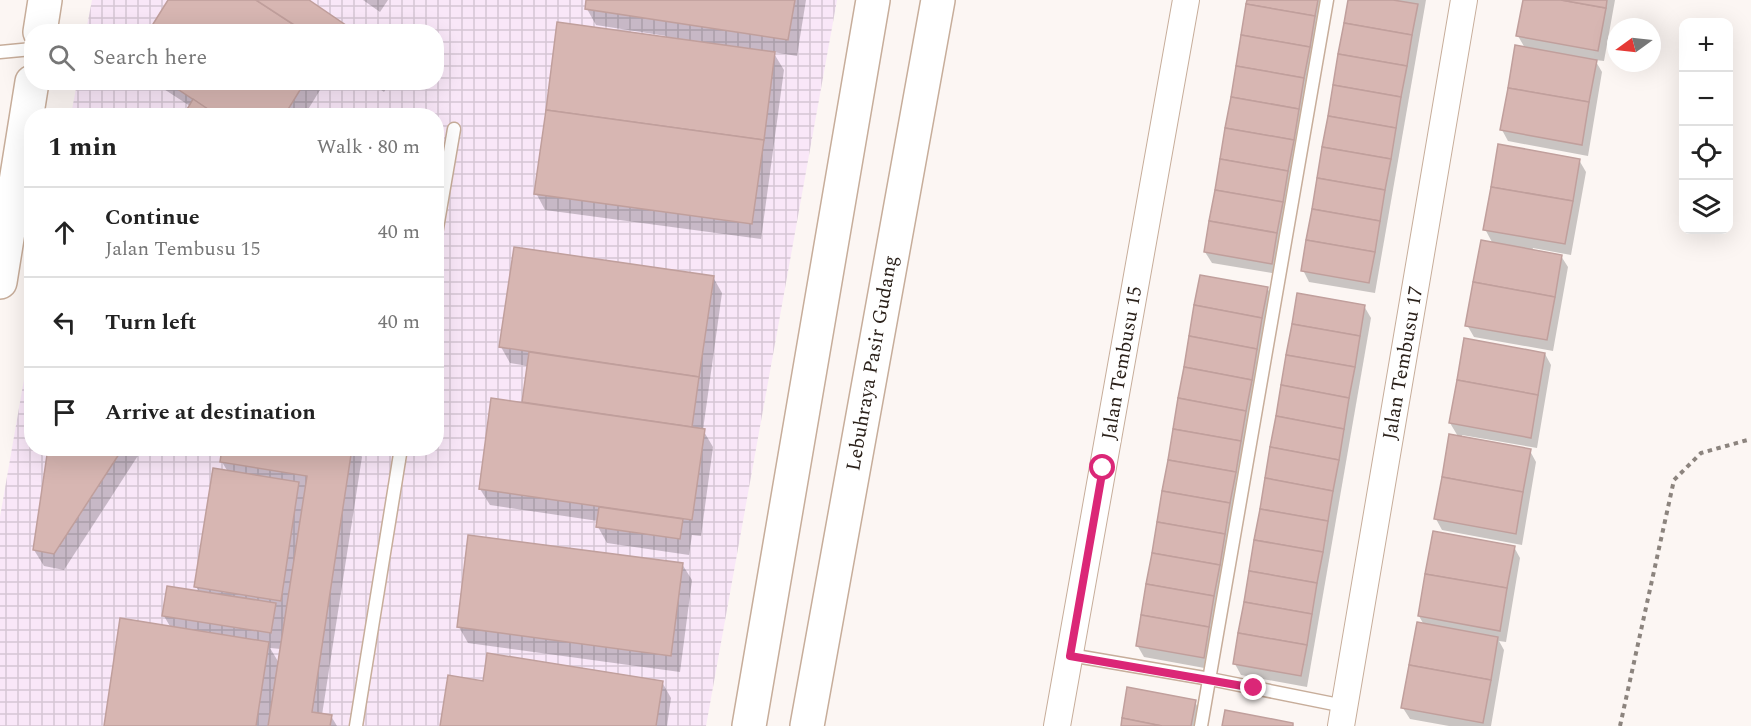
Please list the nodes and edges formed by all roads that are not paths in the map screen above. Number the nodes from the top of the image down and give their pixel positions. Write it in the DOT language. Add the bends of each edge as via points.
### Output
graph roads {
  1 [pos="45,0"];
  2 [pos="873,0"];
  3 [pos="938,0"];
  4 [pos="1186,0"];
  5 [pos="1327,0"];
  6 [pos="1464,0"];
  7 [pos="41,24"];
  8 [pos="24,50"];
  9 [pos="0,52"];
  10 [pos="31,90"];
  11 [pos="28,108"];
  12 [pos="454,129"];
  13 [pos="24,132"];
  14 [pos="444,187"];
  15 [pos="0,282"];
  16 [pos="400,456"];
  17 [pos="1070,656"];
  18 [pos="1209,679"];
  19 [pos="1343,716"];
  20 [pos="356,726"];
  21 [pos="748,726"];
  22 [pos="807,726"];
  23 [pos="1057,726"];
  24 [pos="1202,726"];
  1 -- 7 [label="main road"];
  2 -- 21 [label="main road"];
  3 -- 22 [label="main road, Lebuhraya Pasir Gudang"];
  4 -- 17 [label="street, Jalan Tembusu 15"];
  5 -- 18 [label="lane"];
  6 -- 19 [label="street, Jalan Tembusu 17"];
  8 -- 9 [label="lane"];
  10 -- 11 [label="main road"];
  12 -- 14 [label="lane"];
  13 -- 15 [label="main road"];
  16 -- 20 [label="lane"];
  17 -- 18 [label="lane"];
  17 -- 23 [label="street, Jalan Tembusu 15"];
  18 -- 19 [label="lane"];
  18 -- 24 [label="lane"];
}
